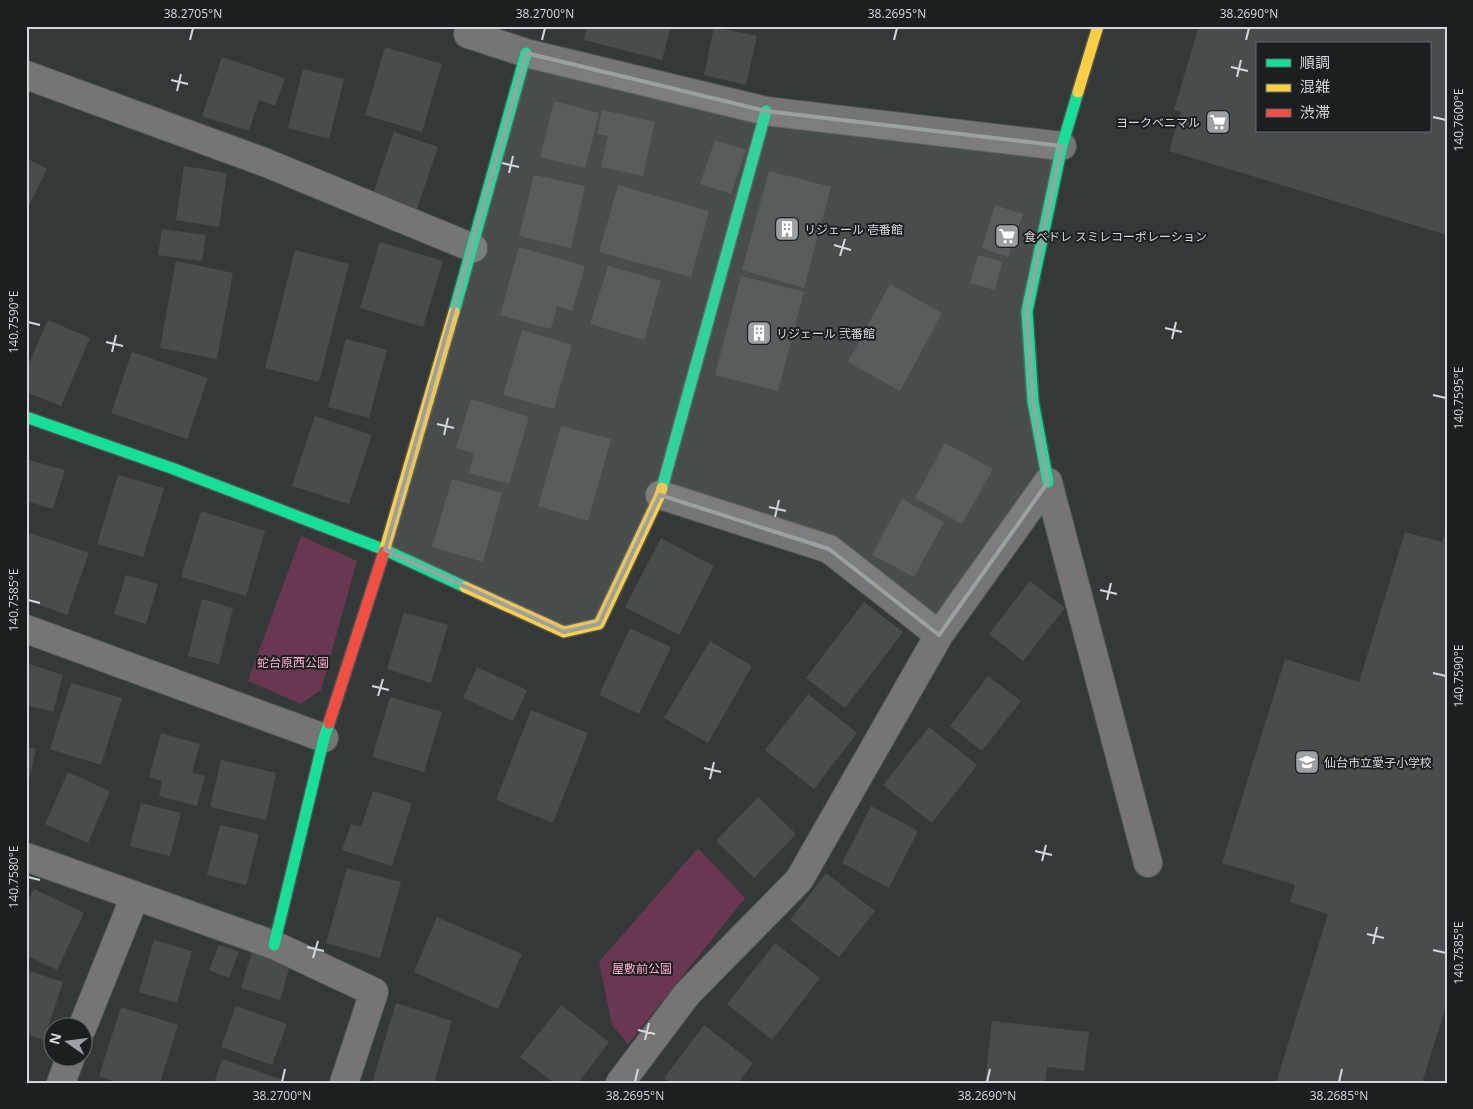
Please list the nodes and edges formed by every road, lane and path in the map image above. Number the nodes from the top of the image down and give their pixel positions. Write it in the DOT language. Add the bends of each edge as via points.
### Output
graph roads {
  1 [pos="470,26"];
  2 [pos="1098,26"];
  3 [pos="526,52"];
  4 [pos="26,75"];
  5 [pos="766,111"];
  6 [pos="1062,146"];
  7 [pos="473,248"];
  8 [pos="26,417"];
  9 [pos="1048,482"];
  10 [pos="660,495"];
  11 [pos="385,550"];
  12 [pos="26,629"];
  13 [pos="939,636"];
  14 [pos="324,738"];
  15 [pos="26,857"];
  16 [pos="1148,863"];
  17 [pos="135,896"];
  18 [pos="274,945"];
  19 [pos="87,1016"];
  20 [pos="67,1066"];
  21 [pos="61,1083"];
  22 [pos="344,1083"];
  23 [pos="620,1083"];
  1 -- 3 [label="street" via="468,34"];
  2 -- 6 [label="street"];
  3 -- 5 [label="street"];
  3 -- 7 [label="street"];
  4 -- 7 [label="street" via="264,162"];
  5 -- 6 [label="street"];
  5 -- 10 [label="street"];
  6 -- 9 [label="street" via="1027,311 1033,401"];
  7 -- 11 [label="street"];
  8 -- 11 [label="street" via="174,469"];
  9 -- 13 [label="street"];
  9 -- 16 [label="street"];
  10 -- 11 [label="street" via="599,624 564,632"];
  10 -- 13 [label="street" via="829,549"];
  11 -- 14 [label="street"];
  12 -- 14 [label="street"];
  13 -- 23 [label="street" via="799,880 687,994"];
  14 -- 18 [label="street"];
  15 -- 17 [label="street"];
  17 -- 18 [label="street"];
  17 -- 19 [label="street"];
  18 -- 22 [label="street" via="374,992"];
  20 -- 21 [label="street"];
}
